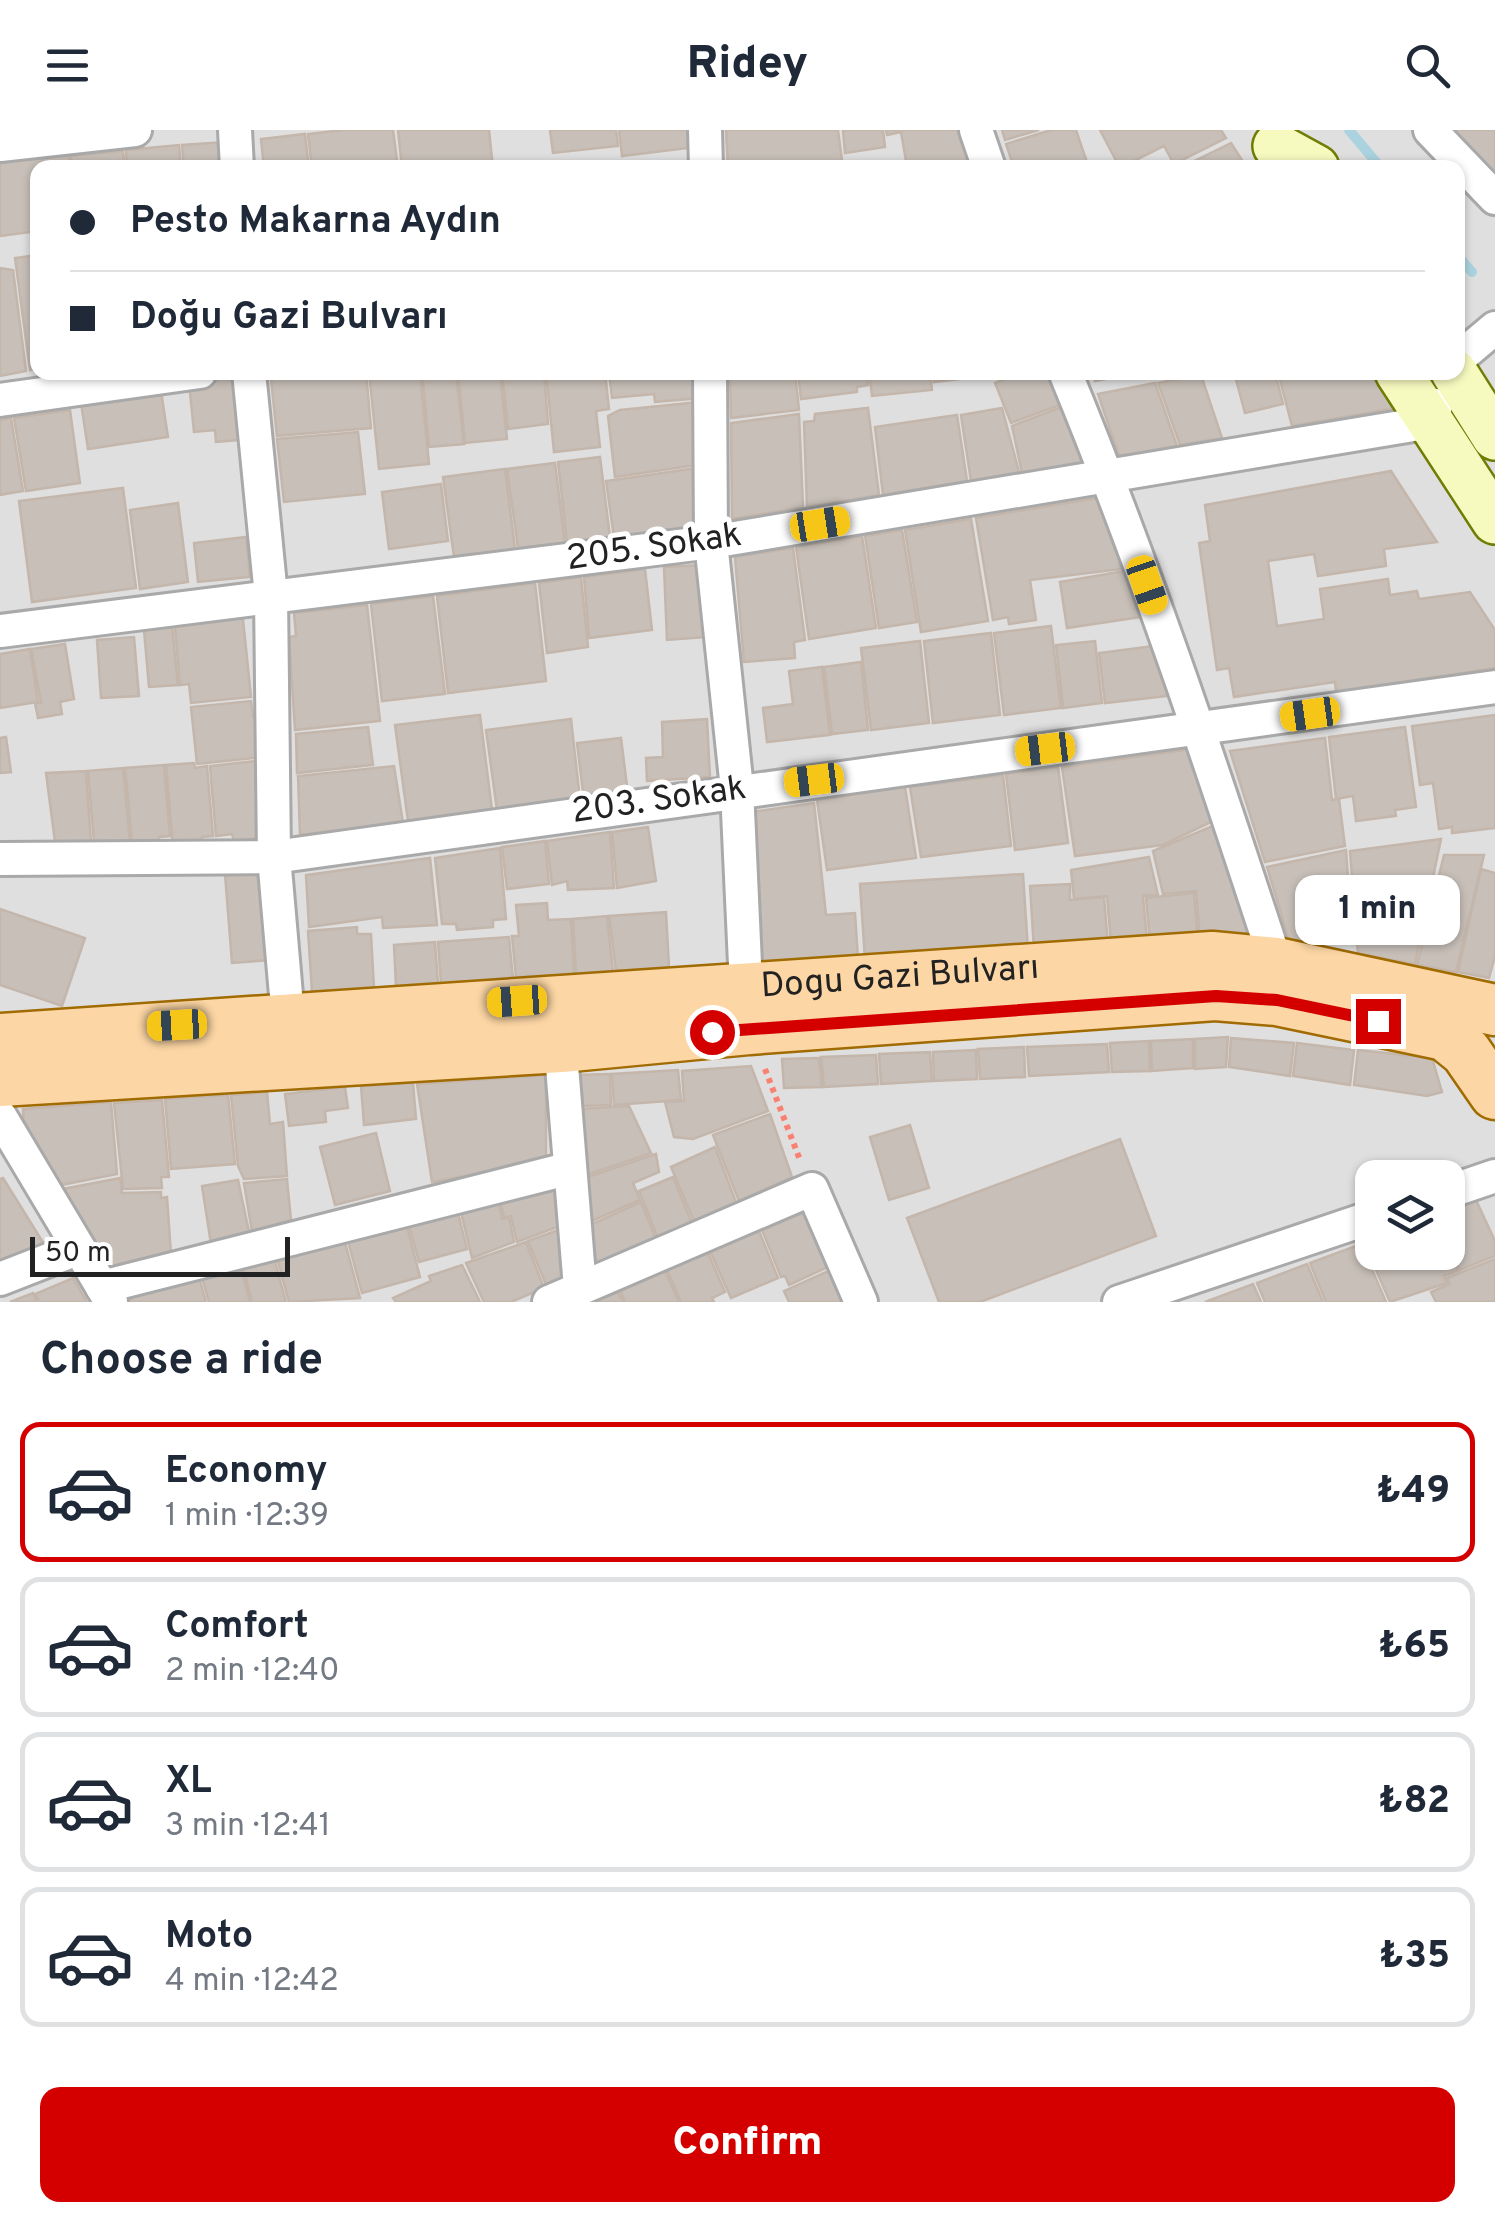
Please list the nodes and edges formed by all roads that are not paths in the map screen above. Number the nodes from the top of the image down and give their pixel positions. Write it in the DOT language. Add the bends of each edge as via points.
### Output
graph roads {
  1 [pos="135,130"];
  2 [pos="235,130"];
  3 [pos="705,130"];
  4 [pos="976,130"];
  5 [pos="1430,130"];
  6 [pos="0,145"];
  7 [pos="1274,148"];
  8 [pos="237,160"];
  9 [pos="706,160"];
  10 [pos="986,160"];
  11 [pos="1299,160"];
  12 [pos="1459,160"];
  13 [pos="1465,167"];
  14 [pos="1495,198"];
  15 [pos="1495,328"];
  16 [pos="1465,354"];
  17 [pos="143,380"];
  18 [pos="250,380"];
  19 [pos="710,380"];
  20 [pos="1068,380"];
  21 [pos="1403,380"];
  22 [pos="1448,380"];
  23 [pos="1456,380"];
  24 [pos="0,400"];
  25 [pos="1431,422"];
  26 [pos="1495,437"];
  27 [pos="1108,476"];
  28 [pos="1495,522"];
  29 [pos="711,542"];
  30 [pos="272,596"];
  31 [pos="0,631"];
  32 [pos="1495,687"];
  33 [pos="1199,729"];
  34 [pos="737,790"];
  35 [pos="274,857"];
  36 [pos="0,859"];
  37 [pos="1276,963"];
  38 [pos="556,998"];
  39 [pos="748,1008"];
  40 [pos="1495,1010"];
  41 [pos="288,1018"];
  42 [pos="0,1039"];
  43 [pos="560,1048"];
  44 [pos="0,1081"];
  45 [pos="1495,1094"];
  46 [pos="0,1116"];
  47 [pos="567,1169"];
  48 [pos="1495,1176"];
  49 [pos="1465,1186"];
  50 [pos="1355,1223"];
  51 [pos="77,1249"];
  52 [pos="0,1279"];
  53 [pos="580,1288"];
  54 [pos="106,1295"];
  55 [pos="549,1302"];
  56 [pos="861,1302"];
  57 [pos="1119,1302"];
  1 -- 6 [label="street"];
  2 -- 8 [label="street"];
  3 -- 9 [label="street"];
  4 -- 10 [label="street"];
  5 -- 12 [label="street"];
  7 -- 11 [label="main road"];
  13 -- 14 [label="street"];
  15 -- 16 [label="street"];
  17 -- 24 [label="street"];
  18 -- 30 [label="street"];
  19 -- 29 [label="street"];
  20 -- 27 [label="street"];
  21 -- 25 [label="main road"];
  22 -- 25 [label="street"];
  23 -- 26 [label="main road"];
  25 -- 27 [label="street, 205. Sokak"];
  25 -- 28 [label="main road"];
  27 -- 29 [label="street, 205. Sokak"];
  27 -- 33 [label="street"];
  29 -- 30 [label="street, 205. Sokak"];
  29 -- 34 [label="street"];
  30 -- 31 [label="street, 205. Sokak"];
  30 -- 35 [label="street"];
  32 -- 33 [label="street, 203. Sokak"];
  33 -- 34 [label="street, 203. Sokak"];
  33 -- 37 [label="street"];
  34 -- 35 [label="street, 203. Sokak"];
  34 -- 39 [label="street"];
  35 -- 36 [label="street, 203. Sokak"];
  35 -- 41 [label="street"];
  37 -- 39 [label="main road, Dogu Gazi Bulvarı" via="1212,957"];
  37 -- 40 [label="main road, Dogu Gazi Bulvarı"];
  38 -- 39 [label="main road, Dogu Gazi Bulvarı"];
  38 -- 41 [label="main road, Dogu Gazi Bulvarı"];
  38 -- 43 [label="street"];
  39 -- 43 [label="main road"];
  39 -- 45 [label="main road" via="1277,1000 1445,1035 1466,1052"];
  41 -- 42 [label="main road, Dogu Gazi Bulvarı"];
  43 -- 44 [label="main road"];
  43 -- 47 [label="street"];
  46 -- 51 [label="street"];
  47 -- 53 [label="street"];
  47 -- 54 [label="street"];
  48 -- 49 [label="street"];
  50 -- 57 [label="street"];
  51 -- 52 [label="street"];
  51 -- 54 [label="street"];
  53 -- 55 [label="street"];
  53 -- 56 [label="street" via="812,1189"];
}
